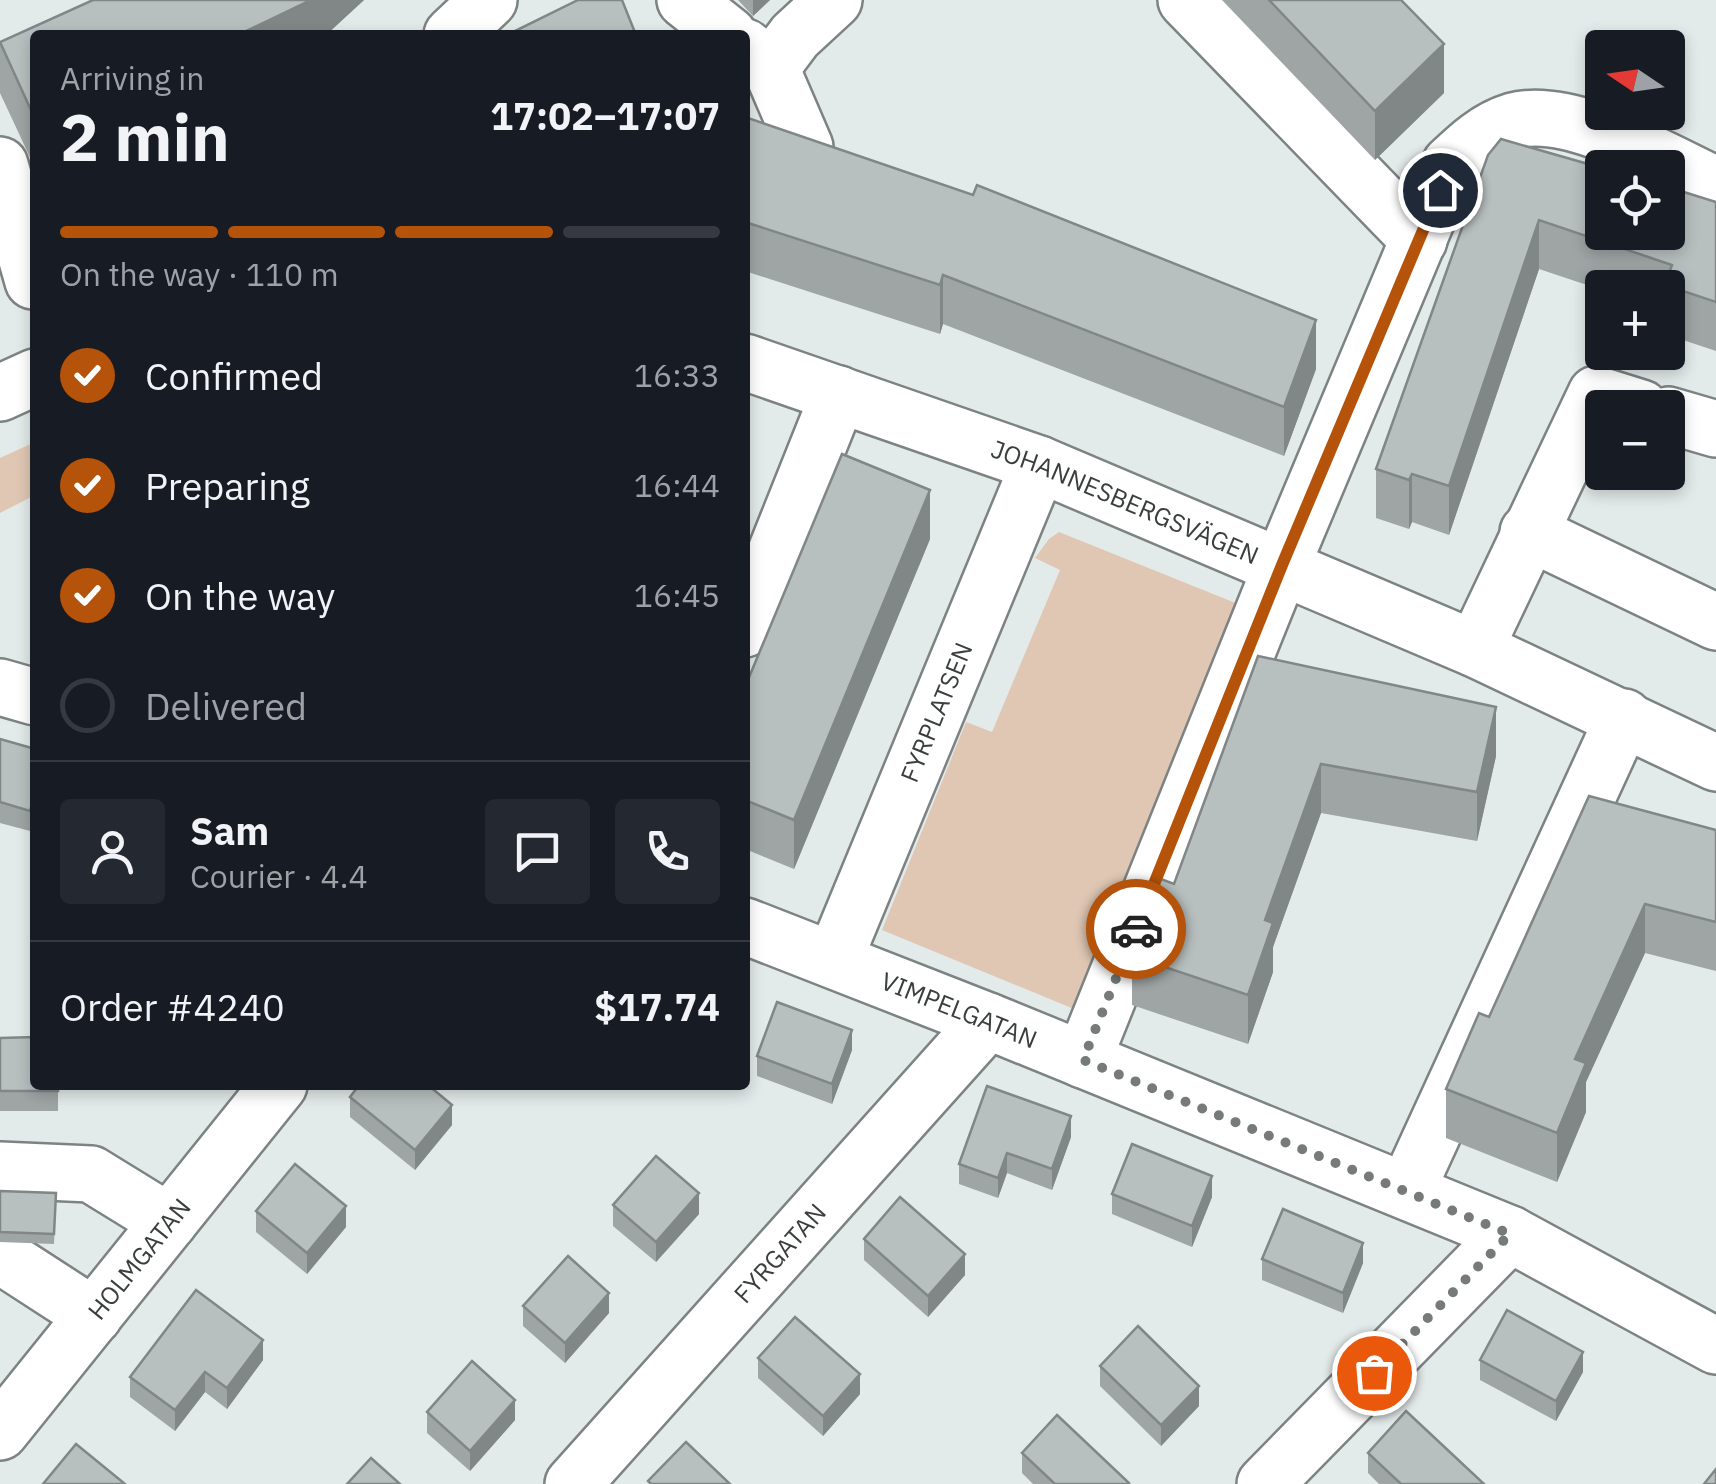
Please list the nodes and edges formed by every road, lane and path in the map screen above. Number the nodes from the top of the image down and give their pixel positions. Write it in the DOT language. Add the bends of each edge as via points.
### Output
graph roads {
  1 [pos="489,0"];
  2 [pos="685,0"];
  3 [pos="834,0"];
  4 [pos="1186,0"];
  5 [pos="457,30"];
  6 [pos="723,30"];
  7 [pos="750,49"];
  8 [pos="750,53"];
  9 [pos="804,147"];
  10 [pos="0,165"];
  11 [pos="1716,185"];
  12 [pos="1419,240"];
  13 [pos="23,285"];
  14 [pos="750,364"];
  15 [pos="30,379"];
  16 [pos="0,394"];
  17 [pos="839,394"];
  18 [pos="1585,416"];
  19 [pos="1685,420"];
  20 [pos="1716,429"];
  21 [pos="1040,464"];
  22 [pos="1528,532"];
  23 [pos="1282,565"];
  24 [pos="750,616"];
  25 [pos="1716,622"];
  26 [pos="1475,648"];
  27 [pos="0,687"];
  28 [pos="30,696"];
  29 [pos="1624,717"];
  30 [pos="1716,763"];
  31 [pos="750,928"];
  32 [pos="834,960"];
  33 [pos="988,1021"];
  34 [pos="1083,1060"];
  35 [pos="275,1090"];
  36 [pos="0,1170"];
  37 [pos="1407,1190"];
  38 [pos="169,1222"];
  39 [pos="1510,1234"];
  40 [pos="6,1259"];
  41 [pos="94,1316"];
  42 [pos="1712,1333"];
  43 [pos="0,1432"];
  44 [pos="573,1484"];
  45 [pos="1265,1484"];
  1 -- 5 [label="street"];
  2 -- 6 [label="street"];
  3 -- 7 [label="street" via="795,36"];
  4 -- 12 [label="street"];
  8 -- 9 [label="street"];
  10 -- 13 [label="street"];
  11 -- 12 [label="street" via="1590,128 1549,117 1514,121 1478,138 1450,164"];
  12 -- 23 [label="street"];
  14 -- 17 [label="street, JOHANNESBERGSVÄGEN"];
  15 -- 16 [label="street"];
  17 -- 21 [label="street, JOHANNESBERGSVÄGEN"];
  17 -- 24 [label="street"];
  18 -- 22 [label="street"];
  19 -- 20 [label="street"];
  21 -- 23 [label="street, JOHANNESBERGSVÄGEN"];
  21 -- 32 [label="street, FYRPLATSEN"];
  22 -- 25 [label="street"];
  22 -- 26 [label="street"];
  23 -- 26 [label="street, JOHANNESBERGSVÄGEN"];
  23 -- 34 [label="street"];
  26 -- 29 [label="street, JOHANNESBERGSVÄGEN"];
  27 -- 28 [label="street"];
  29 -- 30 [label="street, JOHANNESBERGSVÄGEN"];
  29 -- 37 [label="street"];
  31 -- 32 [label="street, VIMPELGATAN"];
  32 -- 33 [label="street, VIMPELGATAN"];
  33 -- 34 [label="street, VIMPELGATAN"];
  33 -- 44 [label="street, FYRGATAN"];
  34 -- 37 [label="street, VIMPELGATAN"];
  35 -- 38 [label="street, HOLMGATAN"];
  36 -- 38 [label="street" via="92,1174"];
  37 -- 39 [label="street, VIMPELGATAN"];
  38 -- 41 [label="street, HOLMGATAN"];
  39 -- 42 [label="street, VIMPELGATAN"];
  39 -- 45 [label="street"];
  40 -- 41 [label="street"];
  41 -- 43 [label="street, HOLMGATAN"];
}
